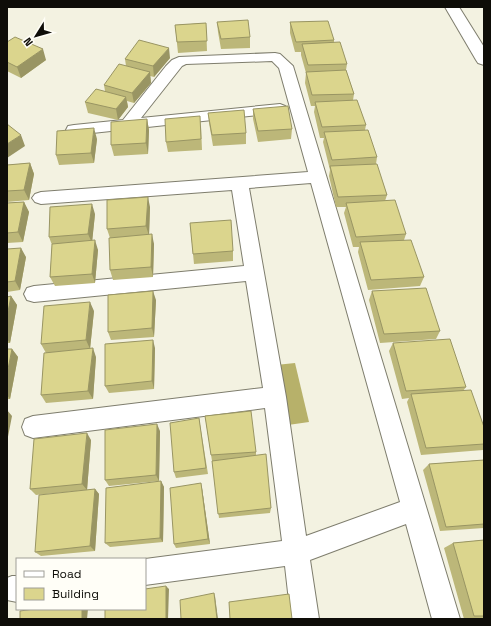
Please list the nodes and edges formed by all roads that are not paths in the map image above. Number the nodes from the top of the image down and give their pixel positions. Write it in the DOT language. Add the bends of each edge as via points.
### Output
graph roads {
  1 [pos="452,7"];
  2 [pos="484,60"];
  3 [pos="298,107"];
  4 [pos="128,124"];
  5 [pos="74,130"];
  6 [pos="318,177"];
  7 [pos="239,182"];
  8 [pos="41,198"];
  9 [pos="254,273"];
  10 [pos="34,294"];
  11 [pos="275,397"];
  12 [pos="33,427"];
  13 [pos="415,509"];
  14 [pos="297,552"];
  15 [pos="146,572"];
  16 [pos="305,619"];
  17 [pos="446,619"];
  1 -- 2 [label="street"];
  3 -- 4 [label="street"];
  3 -- 4 [label="street" via="286,66 276,57 184,60 171,69"];
  3 -- 6 [label="street"];
  4 -- 5 [label="street"];
  6 -- 7 [label="street"];
  6 -- 13 [label="street"];
  7 -- 8 [label="street"];
  7 -- 9 [label="street"];
  9 -- 10 [label="street"];
  9 -- 11 [label="street"];
  11 -- 12 [label="street"];
  11 -- 14 [label="street"];
  13 -- 14 [label="street"];
  13 -- 17 [label="street"];
  14 -- 15 [label="street"];
  14 -- 16 [label="street"];
}
